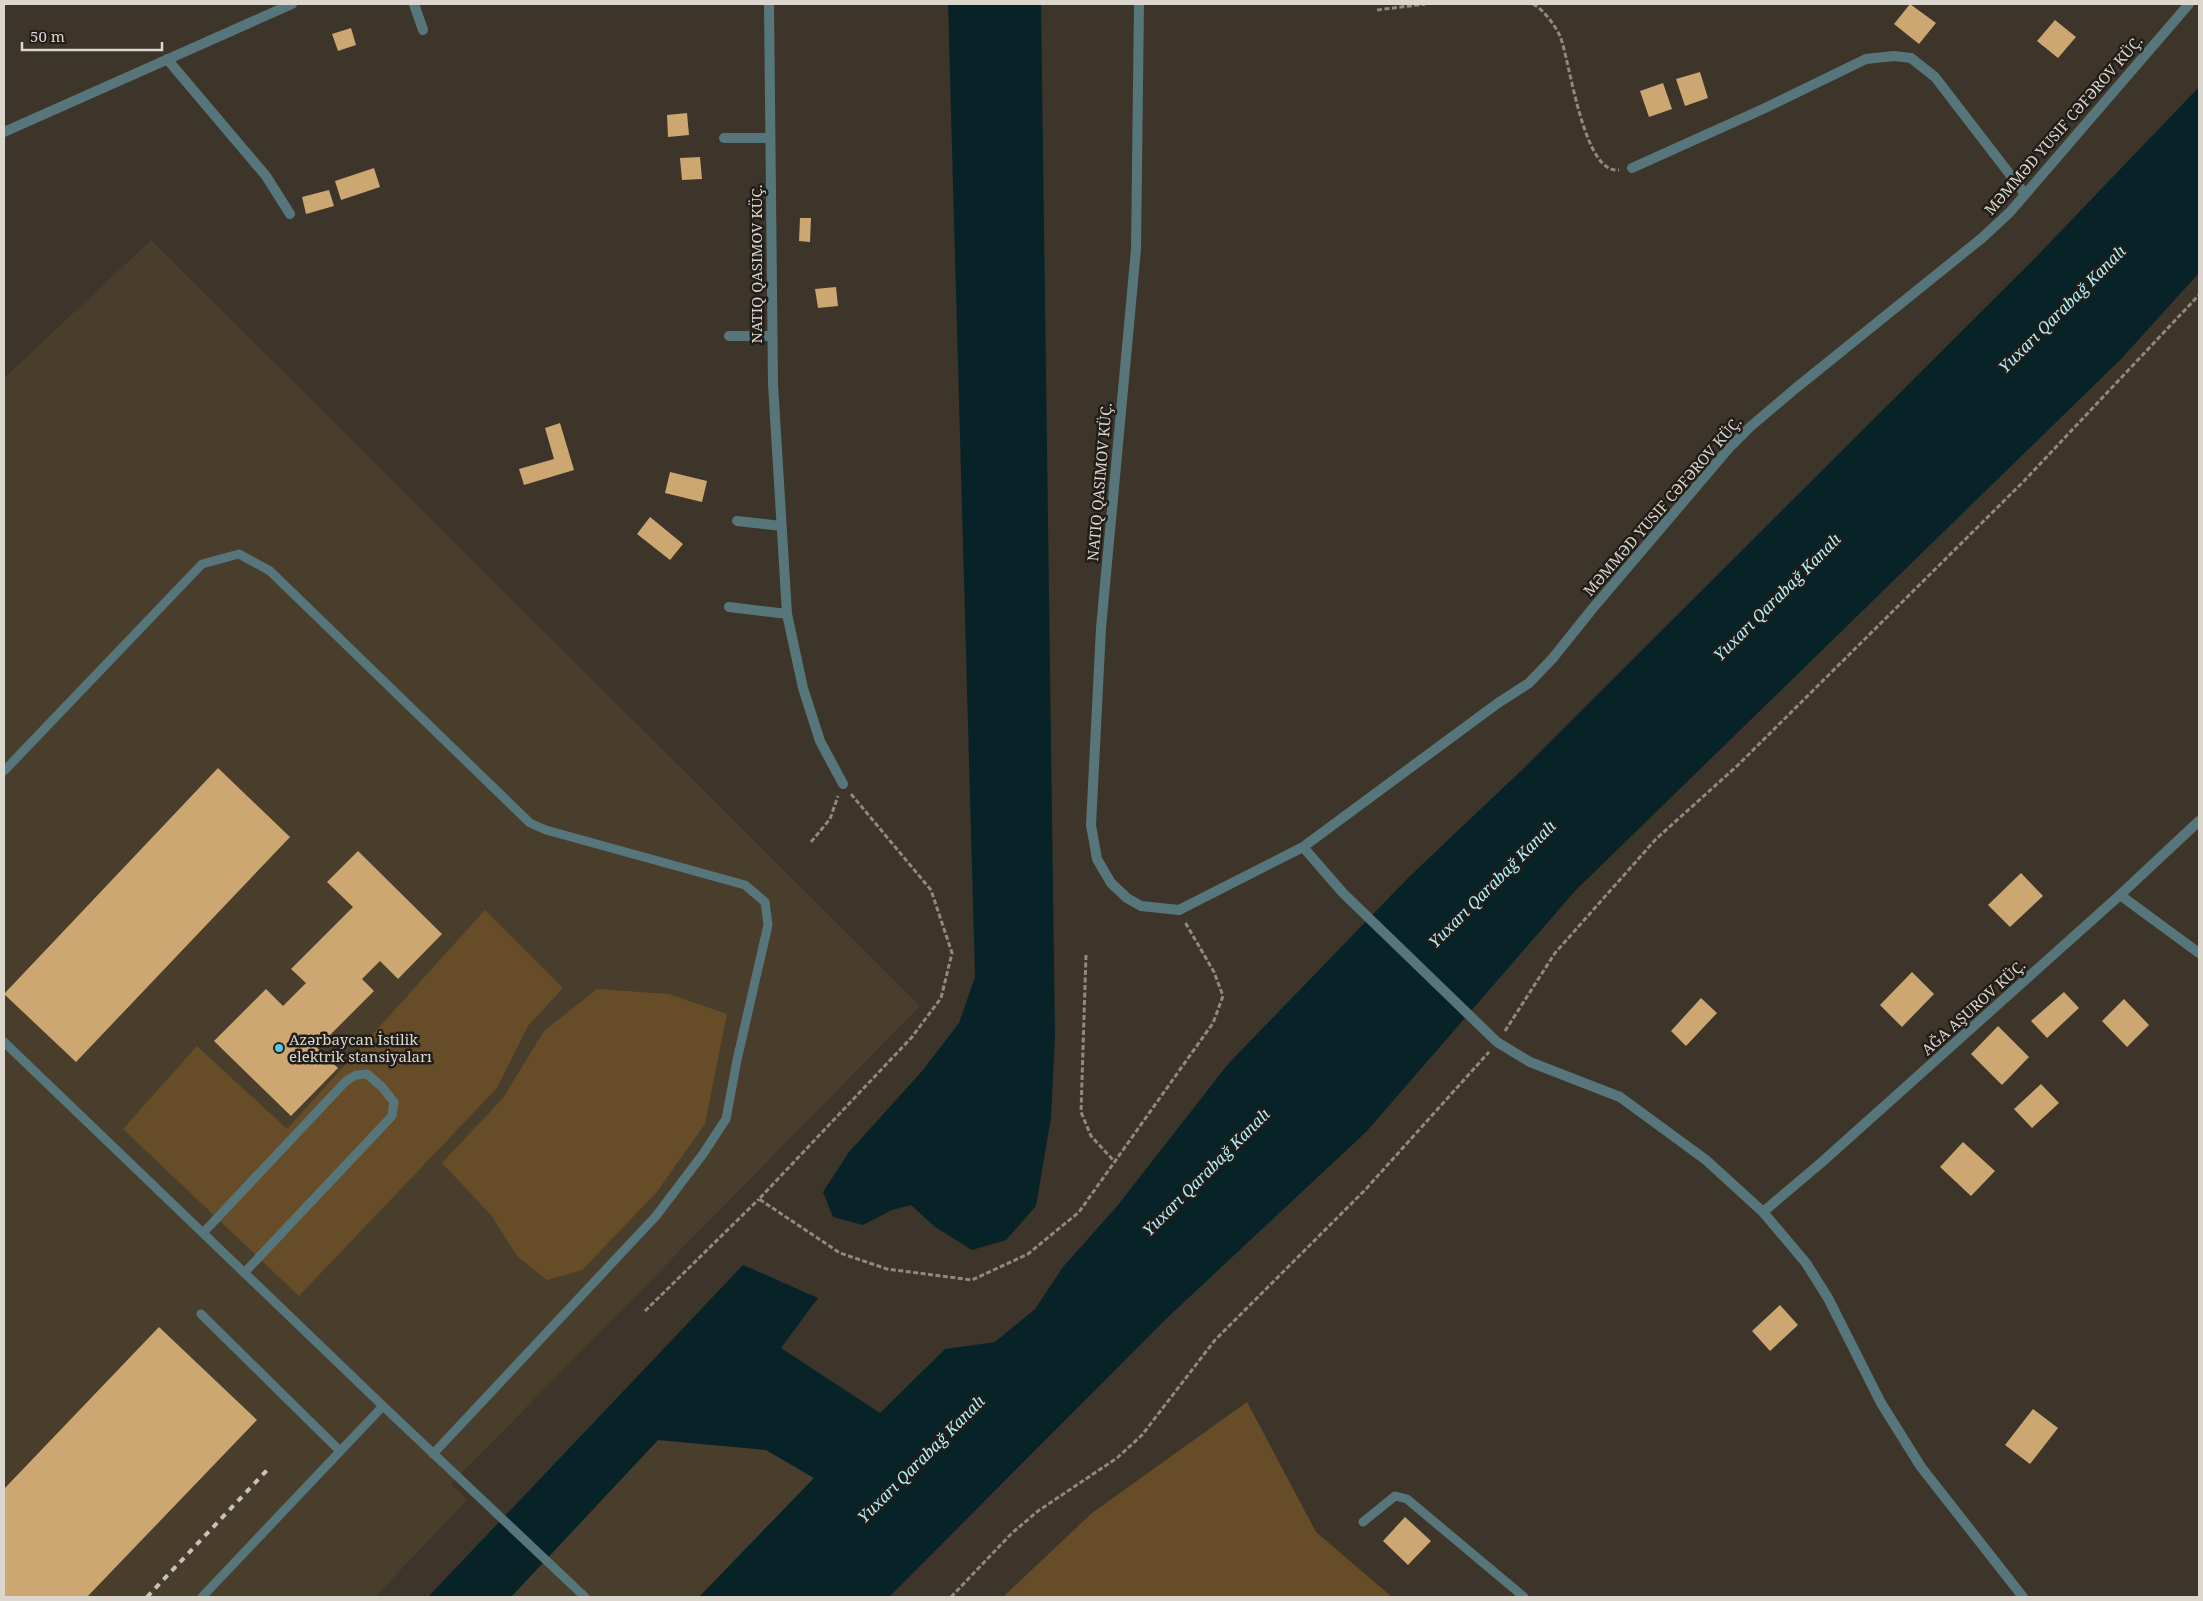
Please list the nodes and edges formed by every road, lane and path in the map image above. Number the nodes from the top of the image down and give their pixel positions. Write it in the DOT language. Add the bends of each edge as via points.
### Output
graph roads {
  1 [pos="292,4"];
  2 [pos="414,4"];
  3 [pos="769,4"];
  4 [pos="1139,4"];
  5 [pos="1425,4"];
  6 [pos="1533,4"];
  7 [pos="2189,4"];
  8 [pos="1377,10"];
  9 [pos="423,30"];
  10 [pos="167,59"];
  11 [pos="4,132"];
  12 [pos="724,138"];
  13 [pos="770,138"];
  14 [pos="1632,168"];
  15 [pos="2025,194"];
  16 [pos="290,214"];
  17 [pos="2199,295"];
  18 [pos="729,336"];
  19 [pos="772,336"];
  20 [pos="737,521"];
  21 [pos="781,526"];
  22 [pos="728,607"];
  23 [pos="787,614"];
  24 [pos="4,771"];
  25 [pos="843,784"];
  26 [pos="2199,822"];
  27 [pos="811,842"];
  28 [pos="1303,847"];
  29 [pos="2120,895"];
  30 [pos="1179,910"];
  31 [pos="2199,953"];
  32 [pos="1086,956"];
  33 [pos="4,1042"];
  34 [pos="1497,1042"];
  35 [pos="1114,1161"];
  36 [pos="759,1198"];
  37 [pos="1763,1212"];
  38 [pos="203,1234"];
  39 [pos="244,1273"];
  40 [pos="645,1311"];
  41 [pos="201,1314"];
  42 [pos="383,1406"];
  43 [pos="340,1451"];
  44 [pos="433,1454"];
  45 [pos="1363,1522"];
  46 [pos="202,1597"];
  47 [pos="584,1597"];
  48 [pos="951,1597"];
  49 [pos="1524,1597"];
  50 [pos="2023,1597"];
  1 -- 10 [label="street"];
  2 -- 9 [label="street"];
  3 -- 13 [label="street"];
  4 -- 30 [label="street" via="1136,249 1101,628 1091,825 1097,859 1111,883 1141,906"];
  5 -- 8 [label="path"];
  6 -- 14 [label="path" via="1542,8 1560,36 1582,126 1594,151 1606,167 1616,171"];
  7 -- 15 [label="street, MƏMMƏD YUSIF CƏFƏROV KÜÇ."];
  10 -- 11 [label="street"];
  10 -- 16 [label="street" via="266,176"];
  12 -- 13 [label="street"];
  13 -- 19 [label="street"];
  14 -- 15 [label="street" via="1866,59 1894,56 1911,58 1935,77"];
  15 -- 28 [label="street, MƏMMƏD YUSIF CƏFƏROV KÜÇ." via="1982,238 1743,434 1529,683"];
  17 -- 34 [label="path" via="2024,481 1737,766 1656,839 1555,953"];
  18 -- 19 [label="street"];
  19 -- 21 [label="street"];
  20 -- 21 [label="street"];
  21 -- 23 [label="street"];
  22 -- 23 [label="street"];
  23 -- 25 [label="street" via="820,741"];
  24 -- 44 [label="lane" via="202,564 239,554 270,571 530,823 746,885 765,902 768,925 726,1119 656,1216"];
  25 -- 27 [label="path" via="830,819"];
  25 -- 36 [label="path" via="931,890 952,953 941,998 912,1037"];
  26 -- 29 [label="street, AĞA AŞUROV KÜÇ."];
  28 -- 30 [label="street, MƏMMƏD YUSIF CƏFƏROV KÜÇ."];
  28 -- 34 [label="street" via="1343,893"];
  29 -- 31 [label="street"];
  29 -- 37 [label="street, AĞA AŞUROV KÜÇ."];
  30 -- 35 [label="path" via="1214,972 1223,996 1214,1023"];
  32 -- 35 [label="path" via="1081,1112 1091,1136"];
  33 -- 38 [label="lane"];
  34 -- 37 [label="street" via="1530,1062 1620,1097 1706,1160"];
  34 -- 48 [label="path" via="1365,1190 1215,1340 1142,1435 1117,1458 1031,1516"];
  35 -- 36 [label="path" via="1079,1212 1028,1254 972,1280 887,1269 840,1253"];
  36 -- 40 [label="path"];
  37 -- 50 [label="street" via="1806,1263 1828,1298 1881,1403 1921,1467"];
  38 -- 39 [label="lane"];
  38 -- 39 [label="lane" via="346,1081 356,1075 367,1074 382,1087 394,1102 392,1116"];
  39 -- 42 [label="lane"];
  41 -- 43 [label="lane"];
  42 -- 43 [label="lane"];
  42 -- 44 [label="lane"];
  43 -- 46 [label="lane"];
  44 -- 47 [label="lane"];
  45 -- 49 [label="lane" via="1395,1496 1407,1499"];
}
